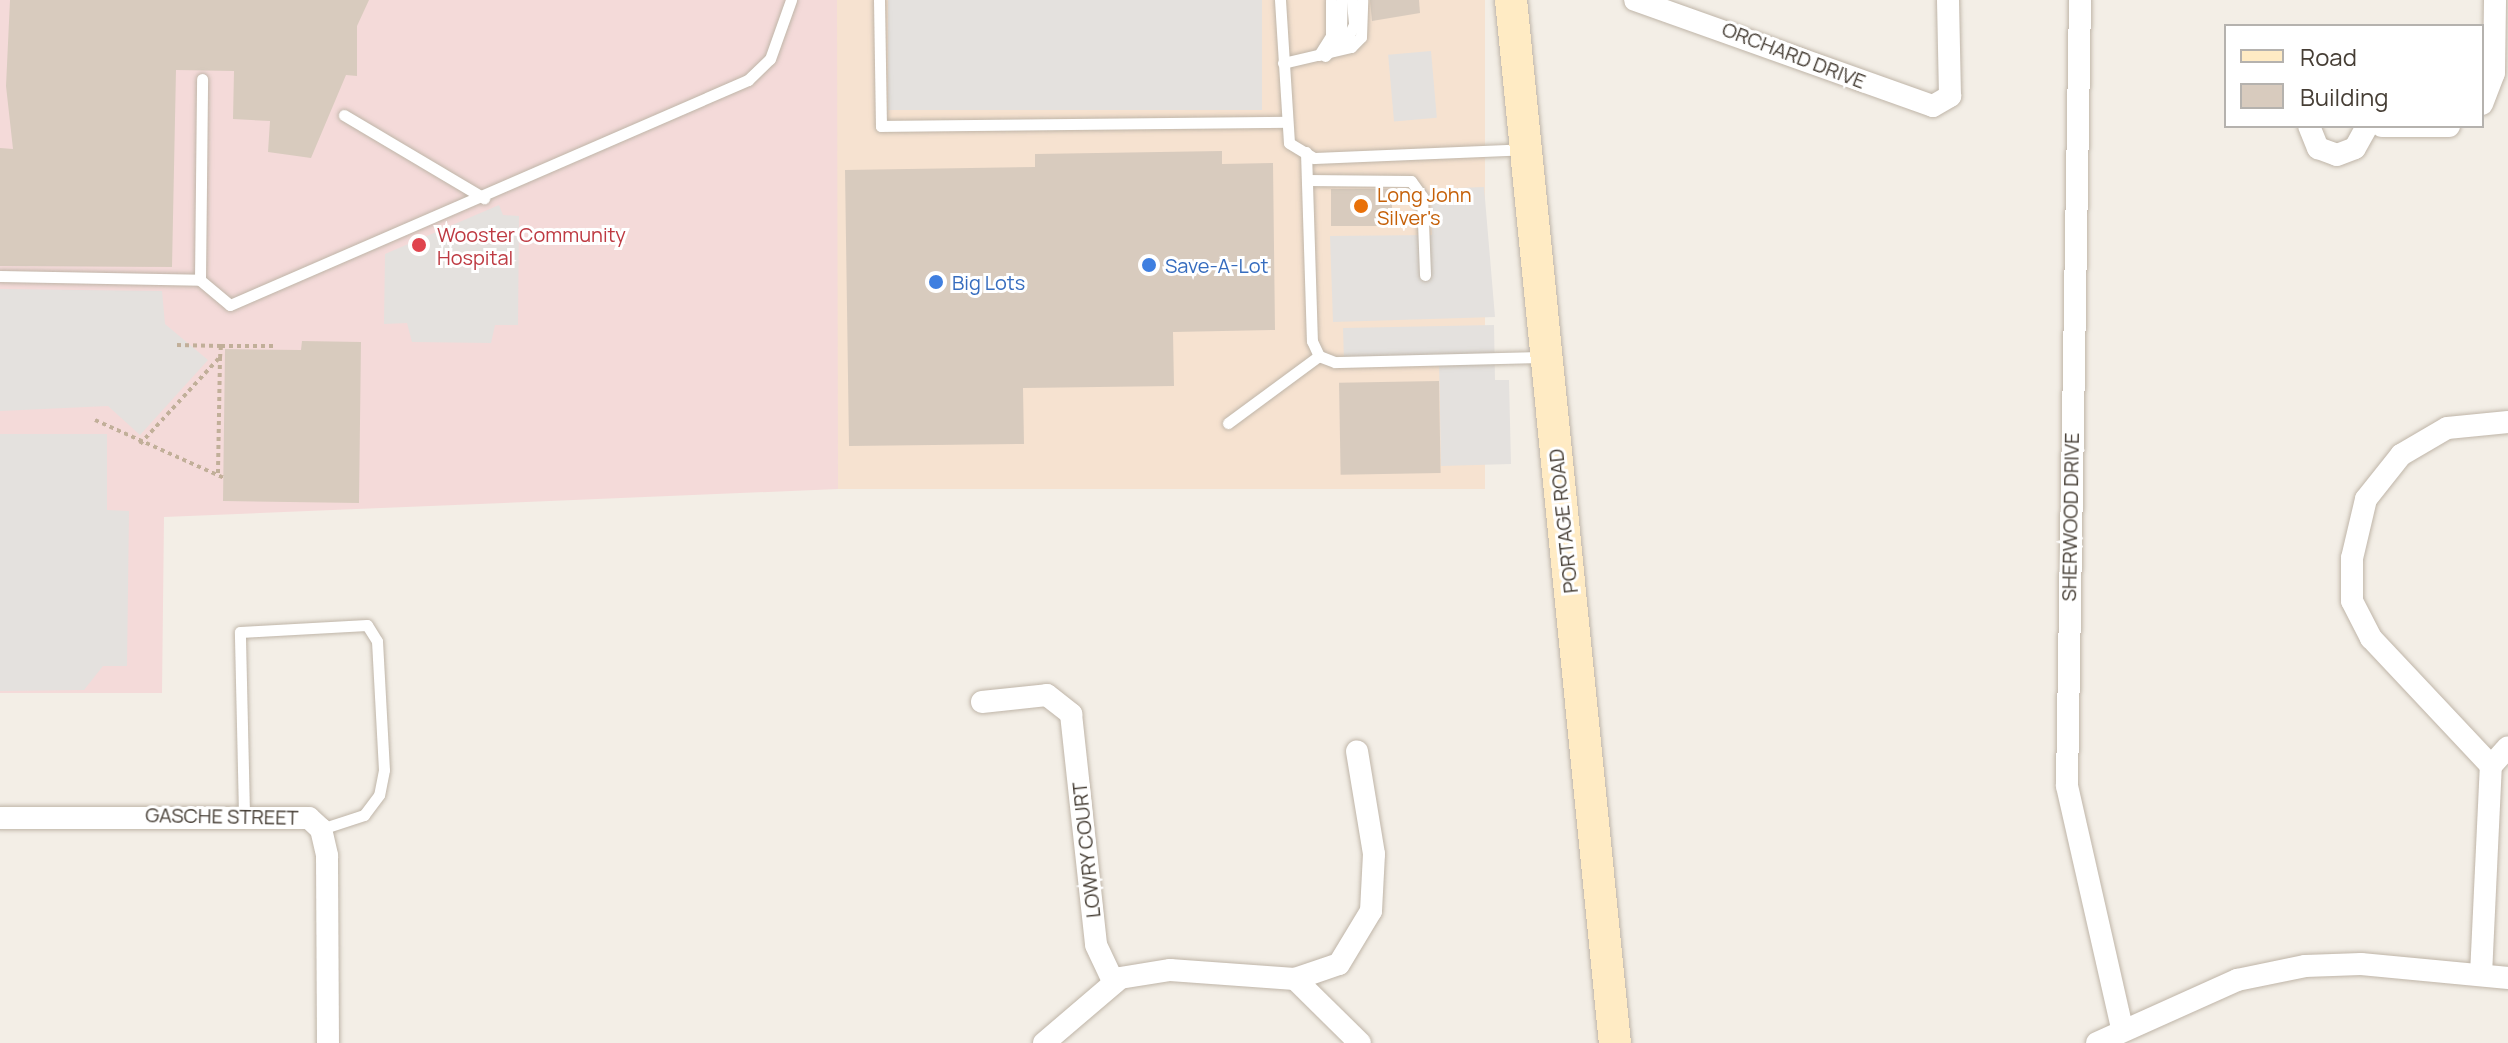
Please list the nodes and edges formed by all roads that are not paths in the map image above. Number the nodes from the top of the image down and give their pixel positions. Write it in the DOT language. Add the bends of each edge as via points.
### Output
graph roads {
  1 [pos="791,0"];
  2 [pos="879,0"];
  3 [pos="1280,0"];
  4 [pos="1331,0"];
  5 [pos="1342,0"];
  6 [pos="1352,0"];
  7 [pos="1362,0"];
  8 [pos="1511,0"];
  9 [pos="1635,0"];
  10 [pos="1948,0"];
  11 [pos="2080,0"];
  12 [pos="2495,0"];
  13 [pos="1336,55"];
  14 [pos="1319,59"];
  15 [pos="1283,63"];
  16 [pos="202,79"];
  17 [pos="2484,99"];
  18 [pos="344,115"];
  19 [pos="1286,122"];
  20 [pos="2310,128"];
  21 [pos="2366,128"];
  22 [pos="1525,149"];
  23 [pos="1306,152"];
  24 [pos="1307,180"];
  25 [pos="484,198"];
  26 [pos="1425,275"];
  27 [pos="0,276"];
  28 [pos="200,280"];
  29 [pos="1319,356"];
  30 [pos="1546,357"];
  31 [pos="2508,422"];
  32 [pos="1228,423"];
  33 [pos="982,702"];
  34 [pos="2508,747"];
  35 [pos="1357,751"];
  36 [pos="2491,766"];
  37 [pos="244,814"];
  38 [pos="0,818"];
  39 [pos="321,829"];
  40 [pos="2481,975"];
  41 [pos="2508,978"];
  42 [pos="1295,979"];
  43 [pos="1114,983"];
  44 [pos="2122,1028"];
  45 [pos="328,1043"];
  46 [pos="1044,1043"];
  47 [pos="1360,1043"];
  48 [pos="1615,1043"];
  49 [pos="2097,1043"];
  1 -- 25 [label="lane" via="770,59 748,80"];
  2 -- 19 [label="lane" via="881,126"];
  3 -- 15 [label="lane"];
  4 -- 14 [label="lane" via="1331,36"];
  5 -- 14 [label="lane" via="1341,39"];
  6 -- 13 [label="lane" via="1354,24"];
  7 -- 13 [label="lane" via="1361,37"];
  8 -- 22 [label="main road, PORTAGE ROAD"];
  9 -- 10 [label="street, ORCHARD DRIVE" via="1933,106 1950,96"];
  11 -- 44 [label="street, SHERWOOD DRIVE" via="2067,786"];
  12 -- 17 [label="street" via="2494,73"];
  13 -- 14 [label="lane"];
  14 -- 15 [label="lane"];
  15 -- 19 [label="lane"];
  16 -- 28 [label="lane"];
  18 -- 25 [label="lane"];
  19 -- 23 [label="lane" via="1289,143"];
  20 -- 21 [label="street" via="2318,148 2337,155 2355,148"];
  22 -- 23 [label="lane"];
  22 -- 30 [label="main road, PORTAGE ROAD"];
  23 -- 24 [label="lane"];
  24 -- 26 [label="lane" via="1411,181 1422,196"];
  24 -- 29 [label="lane" via="1312,341"];
  25 -- 28 [label="lane" via="230,305"];
  27 -- 28 [label="lane"];
  29 -- 30 [label="lane" via="1335,362"];
  29 -- 32 [label="lane"];
  30 -- 48 [label="main road, PORTAGE ROAD"];
  31 -- 36 [label="street" via="2447,428 2401,455 2366,499 2352,558 2352,601 2371,638"];
  33 -- 43 [label="street, LOWRY COURT" via="1047,695 1071,714 1096,945"];
  34 -- 36 [label="street"];
  35 -- 42 [label="street" via="1374,854 1371,911 1339,964"];
  36 -- 40 [label="street"];
  37 -- 38 [label="street, GASCHE STREET"];
  37 -- 39 [label="street, GASCHE STREET" via="287,813"];
  37 -- 39 [label="lane" via="240,632 367,625 377,641 384,770 379,795 364,815"];
  39 -- 45 [label="street, GASCHE STREET" via="327,856"];
  40 -- 41 [label="street"];
  40 -- 44 [label="street" via="2305,966 2237,980"];
  42 -- 43 [label="street" via="1170,970"];
  42 -- 47 [label="street"];
  43 -- 46 [label="street"];
  44 -- 49 [label="street"];
}
